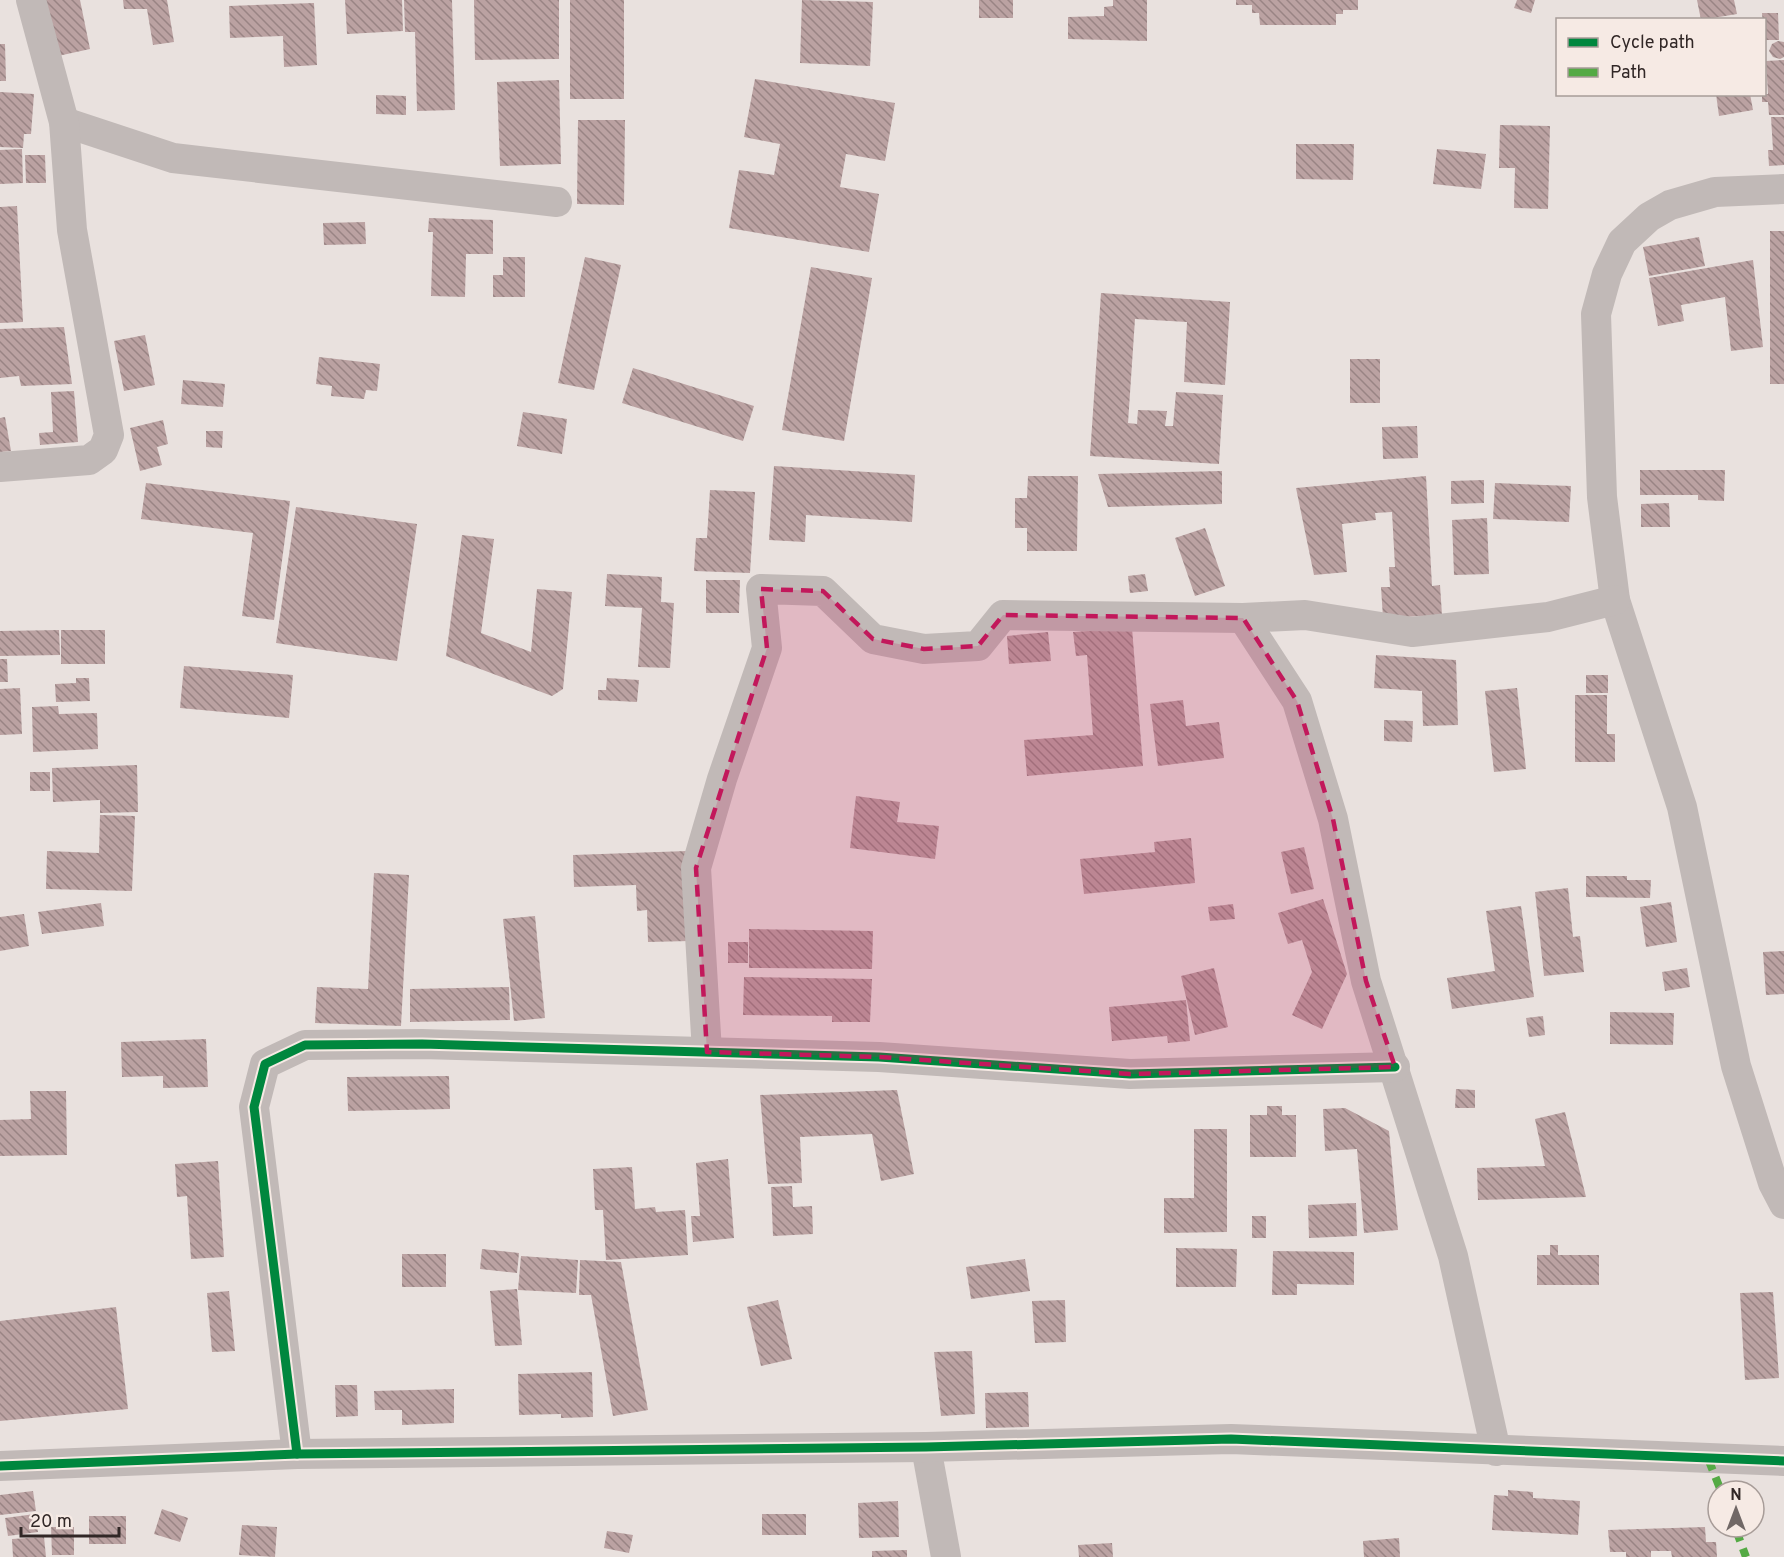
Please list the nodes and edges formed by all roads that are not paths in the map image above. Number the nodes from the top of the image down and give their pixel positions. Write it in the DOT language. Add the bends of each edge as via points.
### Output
graph roads {
  1 [pos="31,0"];
  2 [pos="64,122"];
  3 [pos="1784,189"];
  4 [pos="557,201"];
  5 [pos="0,467"];
  6 [pos="1615,600"];
  7 [pos="1243,618"];
  8 [pos="707,1052"];
  9 [pos="1395,1067"];
  10 [pos="1784,1204"];
  11 [pos="926,1446"];
  12 [pos="1496,1451"];
  13 [pos="297,1454"];
  14 [pos="1784,1461"];
  15 [pos="0,1466"];
  16 [pos="946,1557"];
  1 -- 2 [label="street"];
  2 -- 4 [label="street" via="173,158"];
  2 -- 5 [label="street" via="72,230 109,435 103,450 89,460"];
  3 -- 6 [label="street" via="1715,192 1670,205 1649,217 1622,242 1607,274 1596,314 1602,497"];
  6 -- 7 [label="street" via="1548,617 1412,632 1305,615"];
  6 -- 10 [label="street" via="1682,807 1736,1066 1773,1183"];
  7 -- 8 [label="street" via="1003,615 978,646 924,649 873,639 823,591 761,588 767,648 696,868"];
  7 -- 9 [label="street" via="1297,701 1333,819 1366,981"];
  8 -- 9 [label="street" via="879,1057 1130,1074"];
  8 -- 13 [label="street" via="422,1044 305,1046 265,1064 254,1107"];
  9 -- 12 [label="street" via="1453,1256"];
  11 -- 12 [label="street" via="1231,1440"];
  11 -- 13 [label="street"];
  11 -- 16 [label="street"];
  12 -- 14 [label="street"];
  13 -- 15 [label="street"];
}
